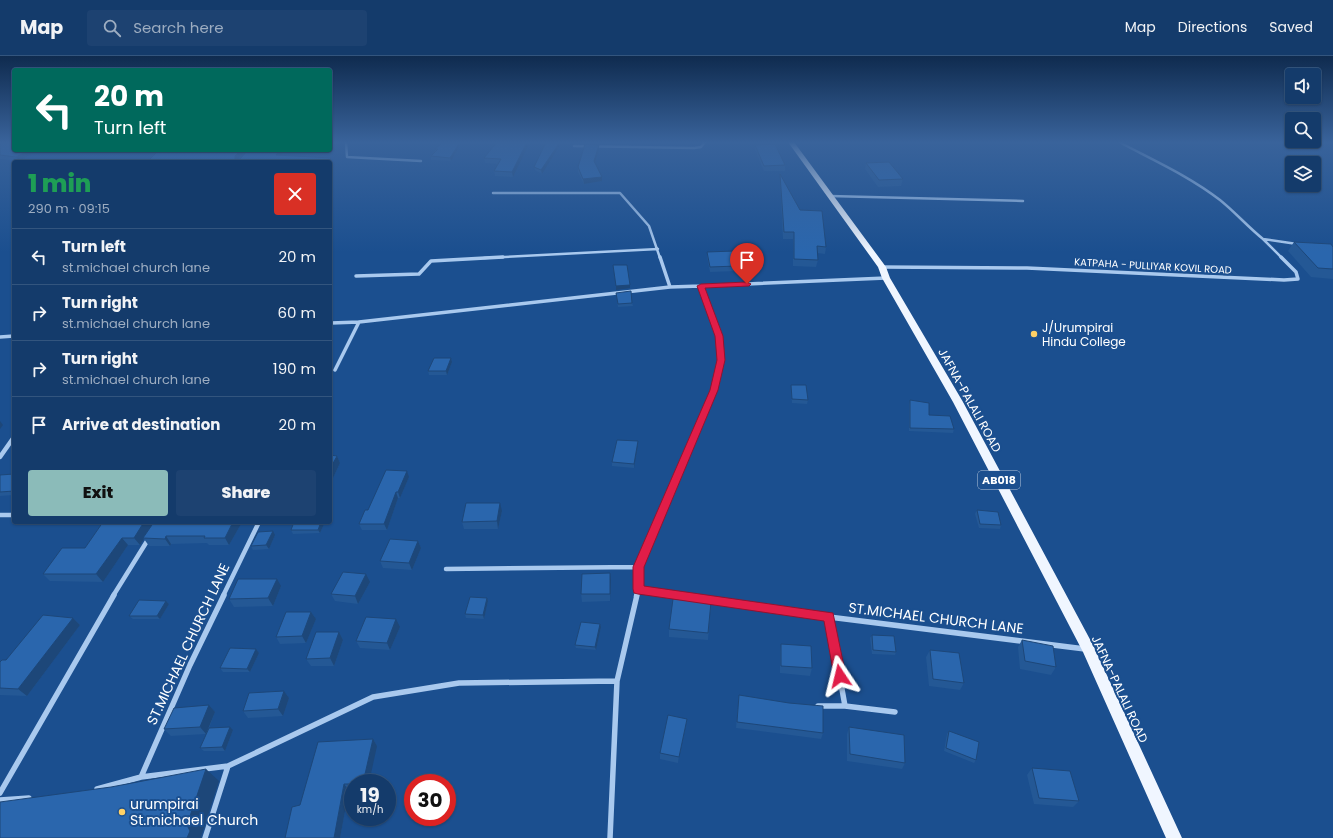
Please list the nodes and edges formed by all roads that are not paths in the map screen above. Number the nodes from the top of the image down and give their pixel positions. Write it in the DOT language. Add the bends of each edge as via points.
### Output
graph roads {
  1 [pos="817,178"];
  2 [pos="1184,178"];
  3 [pos="493,193"];
  4 [pos="830,196"];
  5 [pos="1023,201"];
  6 [pos="1263,239"];
  7 [pos="1302,245"];
  8 [pos="658,248"];
  9 [pos="882,267"];
  10 [pos="356,276"];
  11 [pos="886,278"];
  12 [pos="701,286"];
  13 [pos="670,287"];
  14 [pos="359,322"];
  15 [pos="332,323"];
  16 [pos="0,336"];
  17 [pos="12,336"];
  18 [pos="335,370"];
  19 [pos="12,440"];
  20 [pos="0,457"];
  21 [pos="0,515"];
  22 [pos="12,515"];
  23 [pos="258,524"];
  24 [pos="151,535"];
  25 [pos="638,567"];
  26 [pos="446,569"];
  27 [pos="638,589"];
  28 [pos="829,617"];
  29 [pos="1088,649"];
  30 [pos="617,681"];
  31 [pos="810,706"];
  32 [pos="845,706"];
  33 [pos="895,712"];
  34 [pos="228,766"];
  35 [pos="141,777"];
  36 [pos="87,792"];
  37 [pos="0,793"];
  38 [pos="36,798"];
  39 [pos="0,800"];
  40 [pos="205,838"];
  41 [pos="610,838"];
  42 [pos="1174,838"];
  1 -- 4 [label="main road, JAFNA-PALALI ROAD / AB018"];
  2 -- 6 [label="street" via="1220,201"];
  3 -- 8 [label="street" via="620,193 650,226"];
  4 -- 5 [label="street"];
  4 -- 9 [label="main road, JAFNA-PALALI ROAD / AB018"];
  6 -- 7 [label="street"];
  6 -- 9 [label="street, KATPAHA - PULLIYAR KOVIL ROAD" via="1296,272 1298,279 1027,268"];
  8 -- 10 [label="street" via="431,261 420,274"];
  8 -- 13 [label="street"];
  9 -- 11 [label="main road, JAFNA-PALALI ROAD / AB018"];
  11 -- 12 [label="street"];
  11 -- 29 [label="main road, JAFNA-PALALI ROAD / AB018" via="958,402"];
  12 -- 13 [label="street"];
  12 -- 25 [label="street" via="719,336 721,360 714,390"];
  13 -- 14 [label="street"];
  14 -- 15 [label="street"];
  14 -- 18 [label="street"];
  16 -- 17 [label="street"];
  19 -- 20 [label="street"];
  21 -- 22 [label="street"];
  23 -- 35 [label="street, ST.MICHAEL CHURCH LANE" via="190,665"];
  24 -- 37 [label="street" via="96,623"];
  25 -- 26 [label="street"];
  25 -- 27 [label="street"];
  27 -- 28 [label="street, ST.MICHAEL CHURCH LANE"];
  27 -- 30 [label="street"];
  28 -- 29 [label="street, ST.MICHAEL CHURCH LANE"];
  28 -- 32 [label="street"];
  29 -- 42 [label="main road, JAFNA-PALALI ROAD / AB018"];
  30 -- 34 [label="street" via="459,682 373,697"];
  30 -- 41 [label="street"];
  31 -- 32 [label="street"];
  32 -- 33 [label="street"];
  34 -- 35 [label="street"];
  34 -- 40 [label="street"];
  35 -- 36 [label="street"];
  38 -- 39 [label="street"];
}
